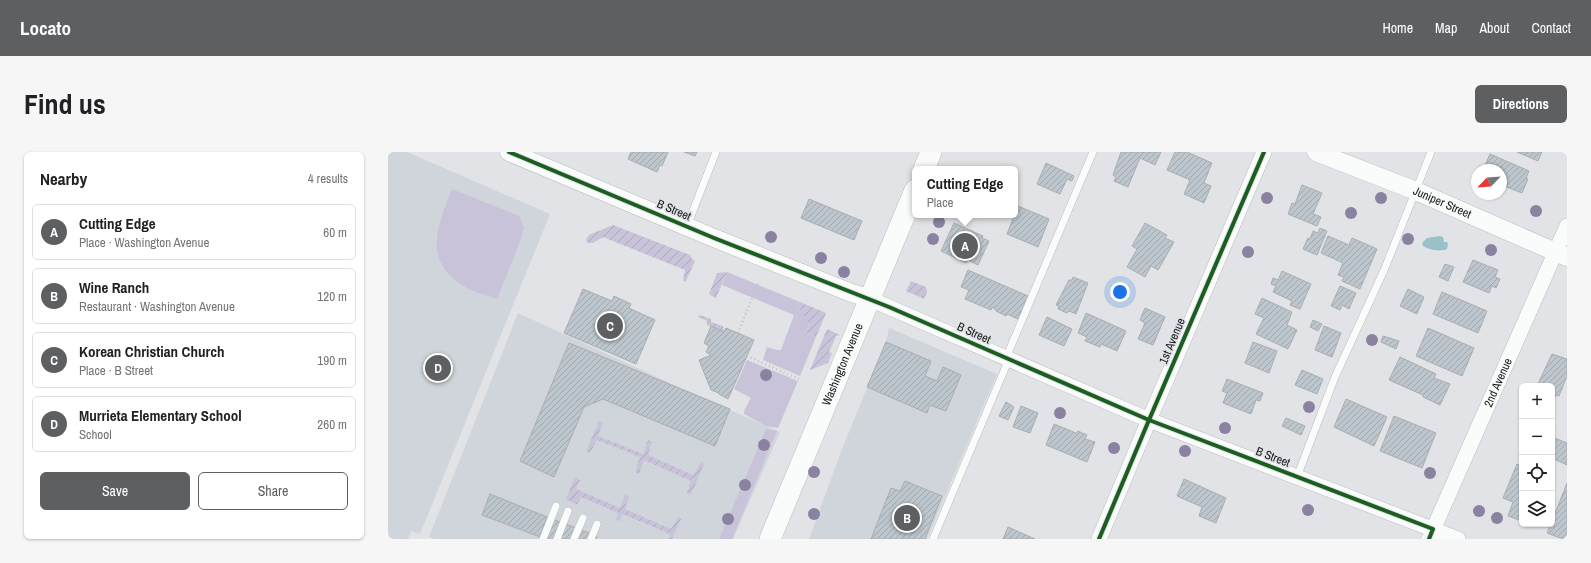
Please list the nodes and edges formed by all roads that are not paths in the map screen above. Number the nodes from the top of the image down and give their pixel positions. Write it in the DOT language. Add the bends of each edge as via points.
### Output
graph roads {
  1 [pos="509,152"];
  2 [pos="716,152"];
  3 [pos="931,152"];
  4 [pos="1093,152"];
  5 [pos="1264,152"];
  6 [pos="1316,152"];
  7 [pos="1431,152"];
  8 [pos="925,166"];
  9 [pos="1416,191"];
  10 [pos="912,197"];
  11 [pos="686,226"];
  12 [pos="1567,226"];
  13 [pos="1561,255"];
  14 [pos="870,299"];
  15 [pos="1008,359"];
  16 [pos="1149,420"];
  17 [pos="1297,477"];
  18 [pos="556,506"];
  19 [pos="568,511"];
  20 [pos="583,518"];
  21 [pos="597,524"];
  22 [pos="1431,534"];
  23 [pos="543,539"];
  24 [pos="557,539"];
  25 [pos="574,539"];
  26 [pos="591,539"];
  27 [pos="770,539"];
  28 [pos="933,539"];
  29 [pos="1100,539"];
  30 [pos="1458,539"];
  1 -- 11 [label="street, B Street"];
  2 -- 11 [label="lane"];
  3 -- 8 [label="main road"];
  4 -- 15 [label="lane"];
  5 -- 16 [label="street, 1st Avenue"];
  6 -- 9 [label="street, Juniper Street"];
  7 -- 9 [label="lane"];
  9 -- 13 [label="street, Juniper Street"];
  9 -- 17 [label="lane" via="1385,268 1335,377"];
  10 -- 14 [label="main road, Washington Avenue"];
  11 -- 14 [label="street, B Street"];
  12 -- 13 [label="street, 2nd Avenue"];
  13 -- 22 [label="street, 2nd Avenue"];
  14 -- 15 [label="street, B Street"];
  14 -- 27 [label="main road, Washington Avenue"];
  15 -- 16 [label="street, B Street"];
  15 -- 28 [label="lane"];
  16 -- 17 [label="street, B Street"];
  16 -- 29 [label="street, 1st Avenue"];
  17 -- 22 [label="street, B Street"];
  18 -- 23 [label="lane"];
  19 -- 24 [label="lane"];
  20 -- 25 [label="lane"];
  21 -- 26 [label="lane"];
  22 -- 30 [label="street, B Street"];
}
